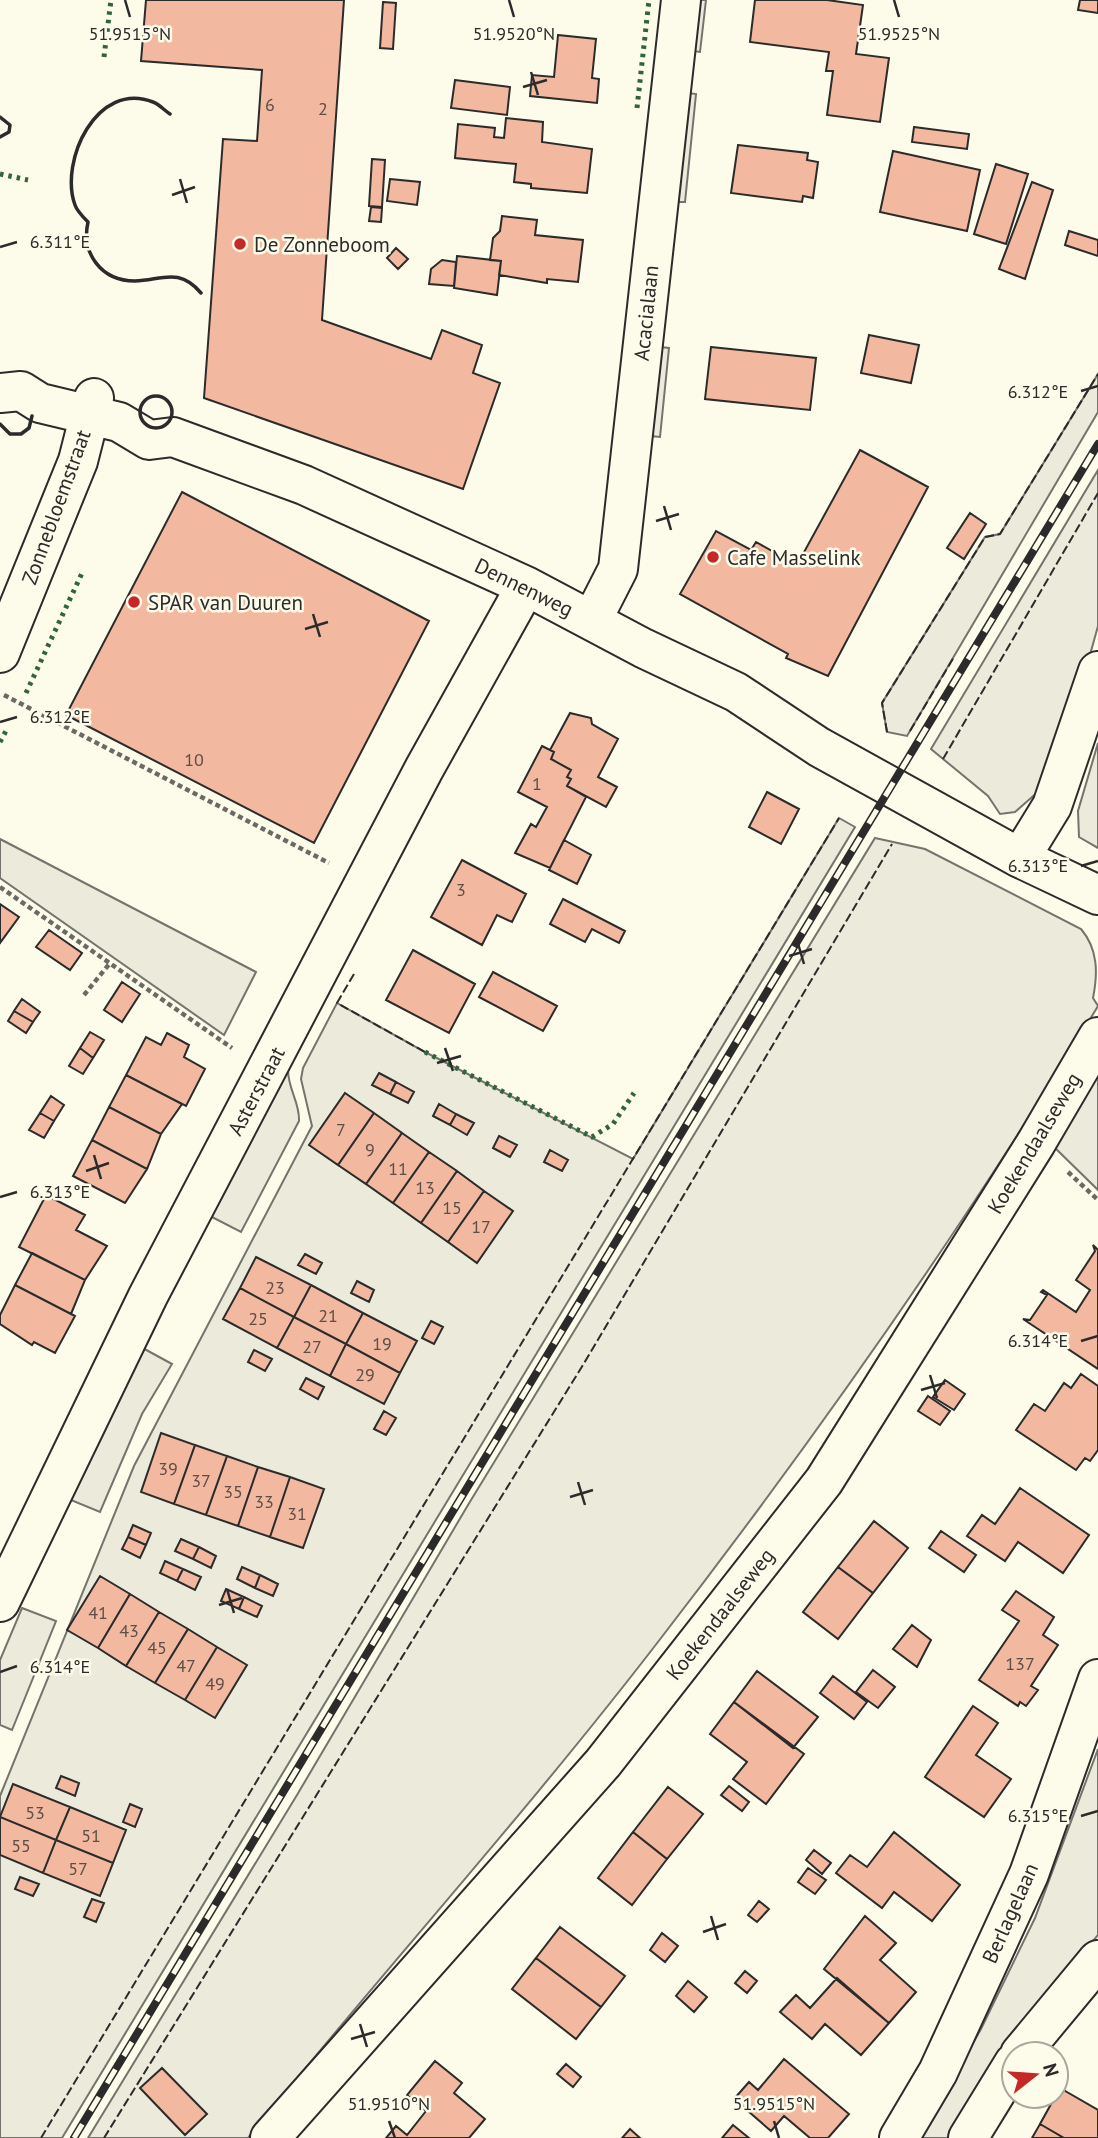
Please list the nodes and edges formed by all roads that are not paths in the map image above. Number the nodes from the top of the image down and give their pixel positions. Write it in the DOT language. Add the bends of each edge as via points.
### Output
graph roads {
  1 [pos="681,0"];
  2 [pos="0,393"];
  3 [pos="92,407"];
  4 [pos="526,586"];
  5 [pos="592,620"];
  6 [pos="0,653"];
  7 [pos="1098,671"];
  8 [pos="1020,858"];
  9 [pos="1098,895"];
  10 [pos="1098,1037"];
  11 [pos="0,1602"];
  12 [pos="1098,1679"];
  13 [pos="1098,1960"];
  14 [pos="1032,2040"];
  15 [pos="1000,2086"];
  16 [pos="270,2138"];
  17 [pos="899,2138"];
  18 [pos="968,2138"];
  1 -- 5 [label="street, Acacialaan" via="618,569"];
  2 -- 3 [label="street, Dennenweg" via="21,391 40,403"];
  3 -- 4 [label="street, Dennenweg" via="149,440 173,437 304,485"];
  3 -- 6 [label="street, Zonnebloemstraat" via="78,461"];
  4 -- 5 [label="street, Dennenweg"];
  4 -- 11 [label="street, Asterstraat" via="148,1296"];
  5 -- 8 [label="street, Dennenweg" via="736,692 819,747"];
  7 -- 8 [label="street" via="1052,806"];
  8 -- 9 [label="street, Dennenweg"];
  10 -- 16 [label="street, Koekendaalseweg" via="824,1481 603,1763"];
  12 -- 17 [label="street, Berlagelaan" via="1028,1874 938,2072"];
  13 -- 14 [label="street"];
  15 -- 18 [label="street"];
}
